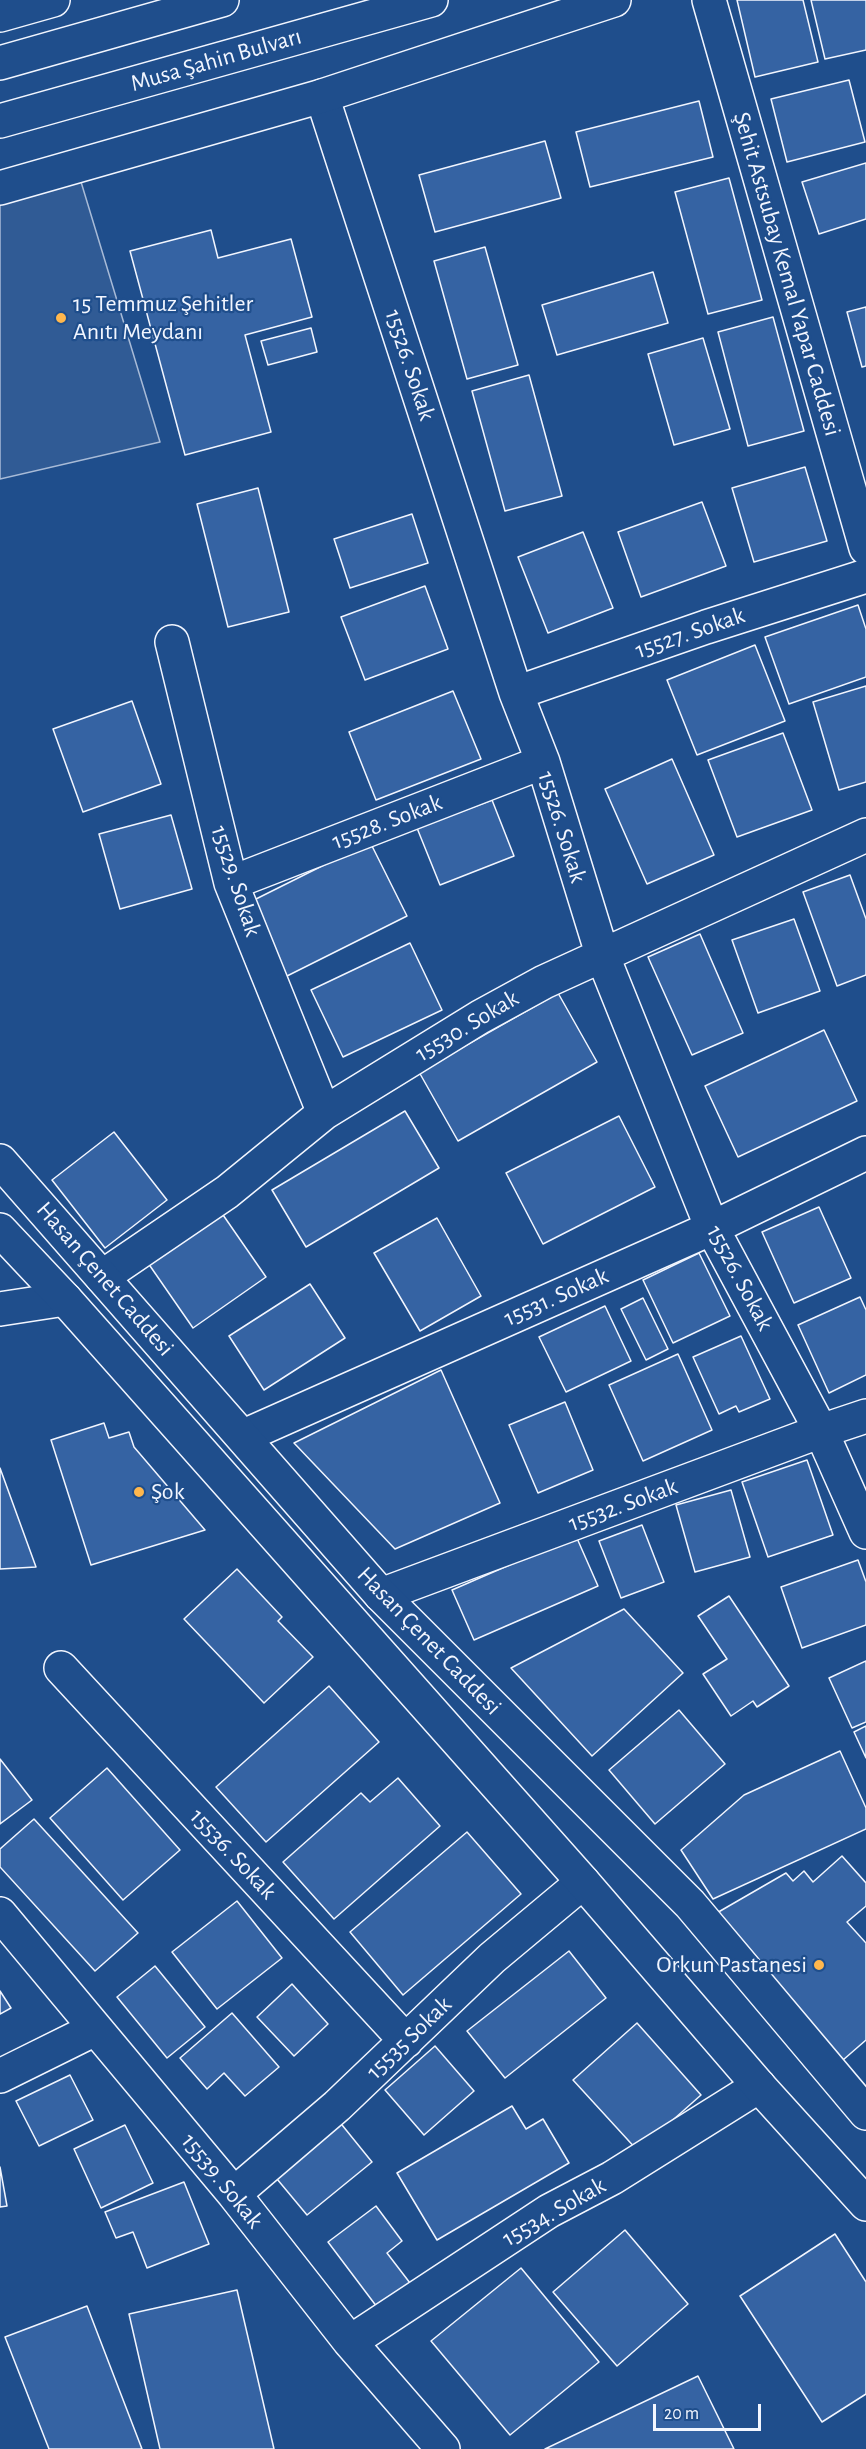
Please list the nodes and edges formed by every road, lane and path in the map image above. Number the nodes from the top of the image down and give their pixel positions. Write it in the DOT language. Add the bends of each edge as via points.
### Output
graph roads {
  1 [pos="53,0"];
  2 [pos="222,0"];
  3 [pos="431,0"];
  4 [pos="614,0"];
  5 [pos="709,0"];
  6 [pos="0,15"];
  7 [pos="0,63"];
  8 [pos="322,96"];
  9 [pos="0,121"];
  10 [pos="0,188"];
  11 [pos="866,548"];
  12 [pos="866,576"];
  13 [pos="172,642"];
  14 [pos="516,693"];
  15 [pos="543,762"];
  16 [pos="866,835"];
  17 [pos="231,883"];
  18 [pos="603,957"];
  19 [pos="324,1113"];
  20 [pos="866,1153"];
  21 [pos="0,1161"];
  22 [pos="712,1228"];
  23 [pos="0,1230"];
  24 [pos="102,1277"];
  25 [pos="65,1299"];
  26 [pos="0,1309"];
  27 [pos="866,1416"];
  28 [pos="821,1431"];
  29 [pos="244,1436"];
  30 [pos="866,1532"];
  31 [pos="381,1595"];
  32 [pos="61,1668"];
  33 [pos="583,1882"];
  34 [pos="0,1914"];
  35 [pos="95,2029"];
  36 [pos="406,2041"];
  37 [pos="0,2076"];
  38 [pos="759,2086"];
  39 [pos="866,2114"];
  40 [pos="234,2194"];
  41 [pos="866,2204"];
  42 [pos="350,2342"];
  43 [pos="443,2449"];
  1 -- 6 [label="street"];
  2 -- 7 [label="street"];
  3 -- 9 [label="street, Musa Şahin Bulvarı"];
  4 -- 8 [label="street"];
  5 -- 11 [label="street, Şehit Astsubay Kemal Yapar Caddesi"];
  8 -- 10 [label="street"];
  8 -- 14 [label="street, 15526. Sokak"];
  12 -- 14 [label="street, 15527. Sokak"];
  13 -- 17 [label="street, 15529. Sokak"];
  14 -- 15 [label="street, 15526. Sokak"];
  15 -- 17 [label="street, 15528. Sokak"];
  15 -- 18 [label="street, 15526. Sokak"];
  16 -- 18 [label="street, 15530. Sokak"];
  17 -- 19 [label="street, 15529. Sokak"];
  18 -- 19 [label="street, 15530. Sokak" via="544,982 480,1017"];
  18 -- 22 [label="street, 15526. Sokak"];
  19 -- 24 [label="street, 15530. Sokak" via="227,1192"];
  20 -- 22 [label="street, 15531. Sokak"];
  21 -- 24 [label="street, Hasan Çenet Caddesi"];
  22 -- 28 [label="street, 15526. Sokak"];
  22 -- 29 [label="street, 15531. Sokak"];
  23 -- 25 [label="street"];
  24 -- 25 [label="street, 15530. Sokak"];
  24 -- 29 [label="street, Hasan Çenet Caddesi"];
  25 -- 26 [label="street"];
  25 -- 33 [label="street"];
  27 -- 28 [label="street, 15532. Sokak"];
  28 -- 30 [label="street, 15526. Sokak"];
  28 -- 31 [label="street, 15532. Sokak"];
  29 -- 31 [label="street, Hasan Çenet Caddesi"];
  31 -- 39 [label="street, Hasan Çenet Caddesi" via="690,1904"];
  32 -- 36 [label="street, 15536. Sokak"];
  33 -- 36 [label="street, 15535 Sokak" via="492,1958"];
  33 -- 38 [label="street"];
  34 -- 35 [label="street, 15539. Sokak"];
  35 -- 37 [label="street"];
  35 -- 40 [label="street, 15539. Sokak"];
  36 -- 40 [label="street, 15535 Sokak"];
  38 -- 41 [label="street"];
  38 -- 42 [label="street, 15534. Sokak" via="612,2178 549,2211"];
  40 -- 42 [label="street, 15539. Sokak"];
  42 -- 43 [label="street, 15539. Sokak"];
}
